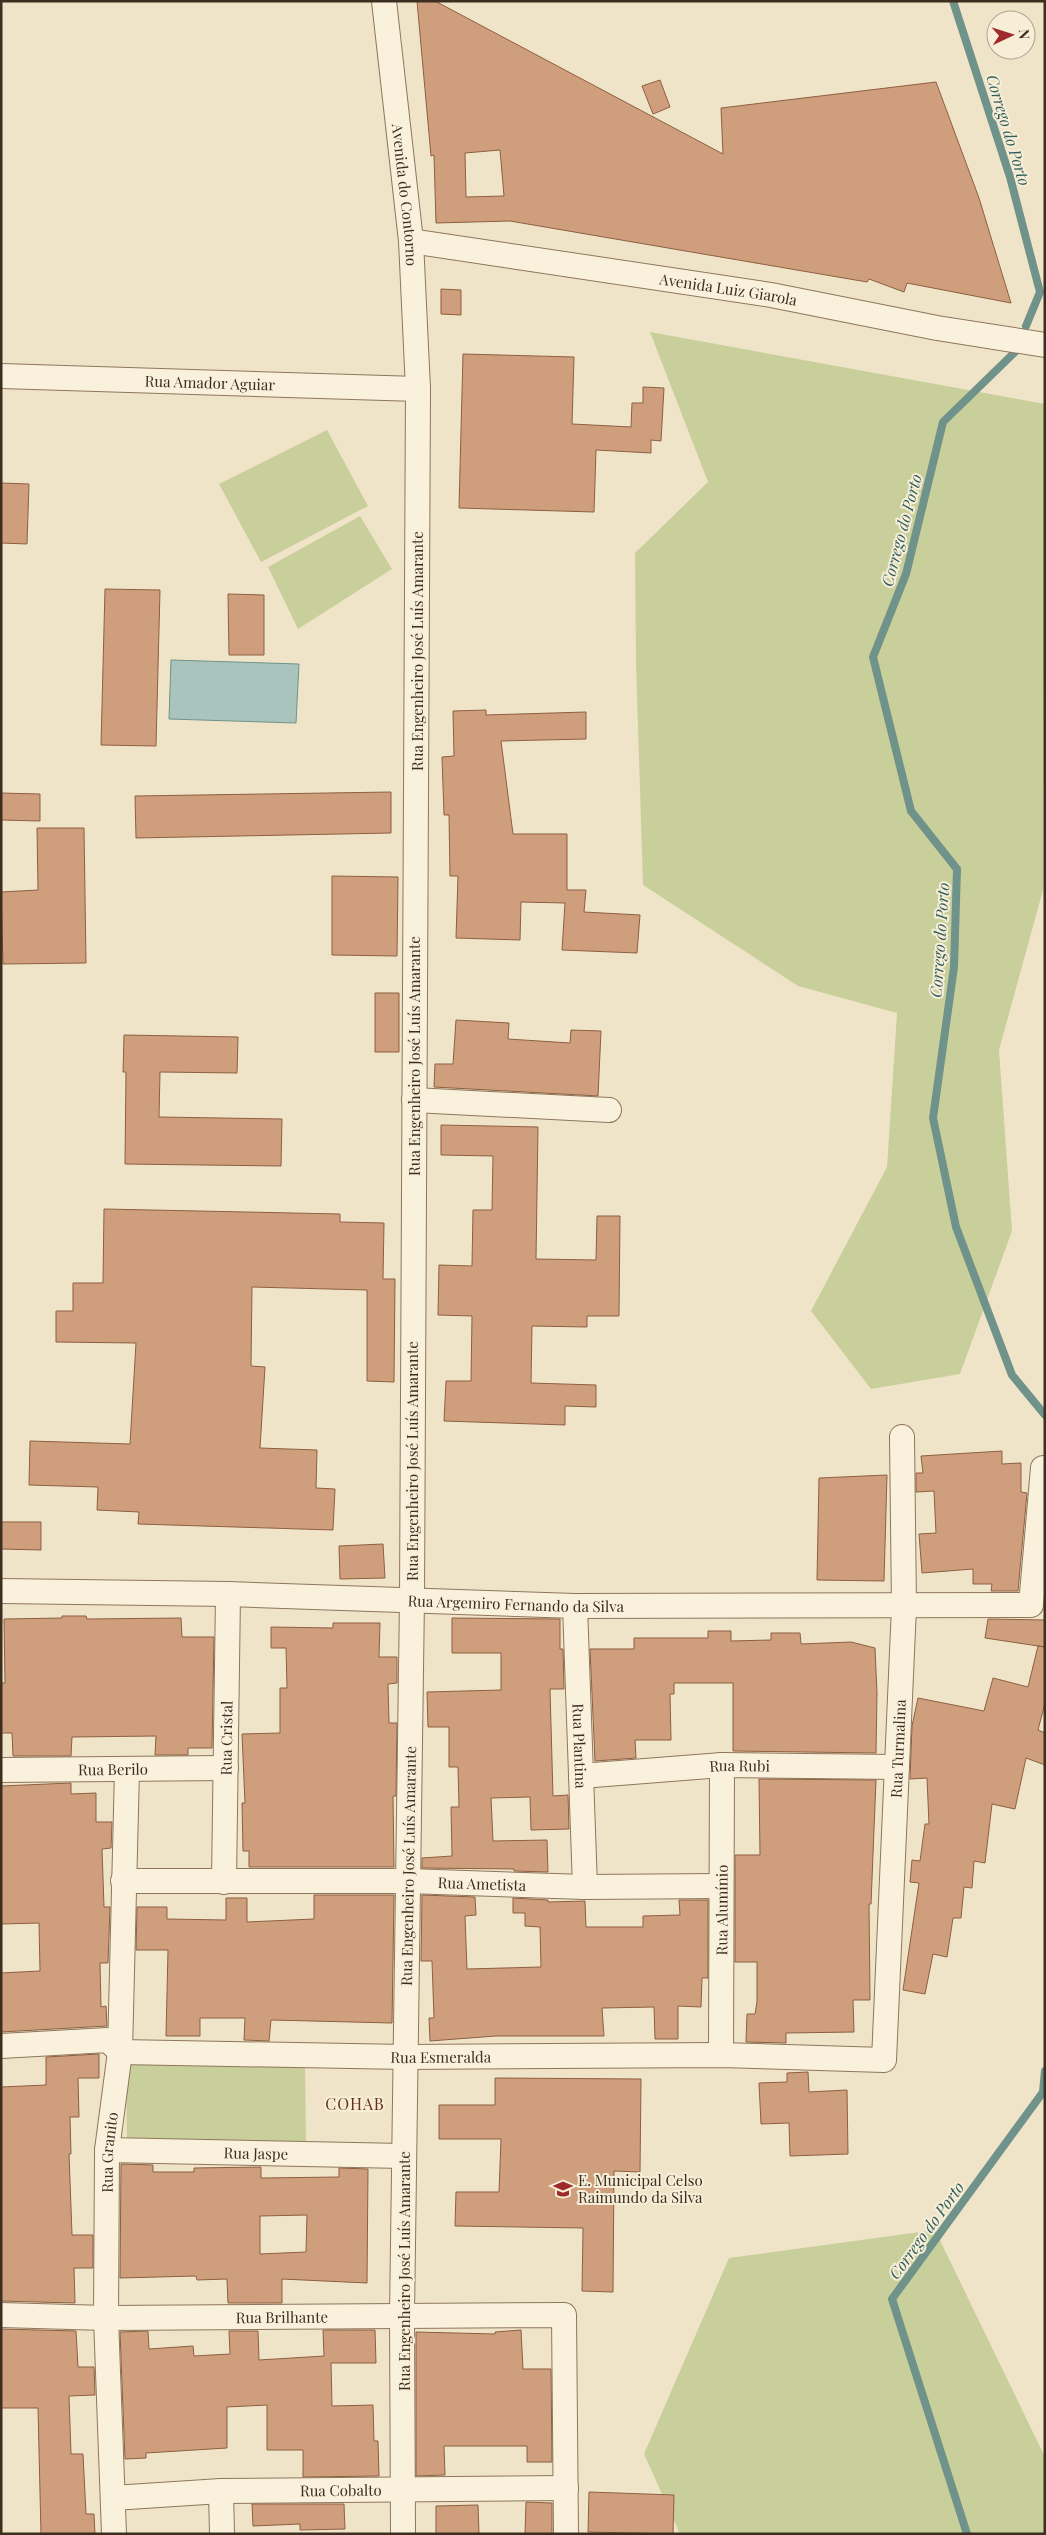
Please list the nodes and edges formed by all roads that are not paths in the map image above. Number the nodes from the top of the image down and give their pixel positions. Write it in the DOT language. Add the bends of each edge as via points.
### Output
graph roads {
  1 [pos="384,1"];
  2 [pos="411,242"];
  3 [pos="1045,344"];
  4 [pos="1,376"];
  5 [pos="418,389"];
  6 [pos="414,1100"];
  7 [pos="609,1110"];
  8 [pos="902,1437"];
  9 [pos="1043,1468"];
  10 [pos="1,1591"];
  11 [pos="228,1594"];
  12 [pos="412,1599"];
  13 [pos="575,1606"];
  14 [pos="904,1607"];
  15 [pos="722,1765"];
  16 [pos="897,1767"];
  17 [pos="226,1768"];
  18 [pos="1,1770"];
  19 [pos="127,1770"];
  20 [pos="581,1776"];
  21 [pos="123,1881"];
  22 [pos="408,1881"];
  23 [pos="224,1882"];
  24 [pos="720,1886"];
  25 [pos="585,1887"];
  26 [pos="1,2046"];
  27 [pos="120,2052"];
  28 [pos="721,2055"];
  29 [pos="406,2056"];
  30 [pos="884,2060"];
  31 [pos="107,2150"];
  32 [pos="404,2156"];
  33 [pos="1,2315"];
  34 [pos="402,2315"];
  35 [pos="106,2318"];
  36 [pos="403,2488"];
  37 [pos="566,2488"];
  38 [pos="222,2491"];
  39 [pos="113,2498"];
  40 [pos="114,2534"];
  41 [pos="222,2534"];
  42 [pos="403,2534"];
  43 [pos="566,2534"];
  1 -- 2 [label="street, Avenida do Contorno"];
  2 -- 3 [label="street, Avenida Luiz Giarola" via="771,296 937,328"];
  2 -- 5 [label="street, Avenida do Contorno"];
  4 -- 5 [label="street, Rua Amador Aguiar"];
  5 -- 6 [label="street, Rua Engenheiro José Luís Amarante"];
  6 -- 7 [label="street"];
  6 -- 12 [label="street, Rua Engenheiro José Luís Amarante"];
  8 -- 14 [label="street, Rua Turmalina"];
  9 -- 14 [label="street, Rua Argemiro Fernando da Silva" via="1031,1605"];
  10 -- 11 [label="street, Rua Argemiro Fernando da Silva"];
  11 -- 12 [label="street, Rua Argemiro Fernando da Silva"];
  11 -- 17 [label="street, Rua Cristal"];
  12 -- 13 [label="street, Rua Argemiro Fernando da Silva"];
  12 -- 22 [label="street, Rua Engenheiro José Luís Amarante"];
  13 -- 14 [label="street, Rua Argemiro Fernando da Silva"];
  13 -- 20 [label="street, Rua Plantina"];
  14 -- 16 [label="street, Rua Turmalina"];
  15 -- 16 [label="street, Rua Rubi"];
  15 -- 20 [label="street, Rua Rubi"];
  15 -- 24 [label="street, Rua Alumínio"];
  16 -- 30 [label="street, Rua Turmalina"];
  17 -- 19 [label="street, Rua Berilo"];
  17 -- 23 [label="street, Rua Cristal"];
  18 -- 19 [label="street, Rua Berilo"];
  19 -- 21 [label="street, Rua Granito"];
  20 -- 25 [label="street, Rua Plantina"];
  21 -- 23 [label="street, Rua Ametista"];
  21 -- 27 [label="street, Rua Granito"];
  22 -- 23 [label="street, Rua Ametista"];
  22 -- 25 [label="street, Rua Ametista"];
  22 -- 29 [label="street, Rua Engenheiro José Luís Amarante"];
  24 -- 25 [label="street, Rua Ametista"];
  24 -- 28 [label="street, Rua Alumínio"];
  26 -- 27 [label="street, Rua Esmeralda" via="108,2040"];
  27 -- 29 [label="street, Rua Esmeralda"];
  27 -- 31 [label="street, Rua Granito"];
  28 -- 29 [label="street, Rua Esmeralda"];
  28 -- 30 [label="street, Rua Esmeralda"];
  29 -- 32 [label="street, Rua Engenheiro José Luís Amarante"];
  31 -- 32 [label="street, Rua Jaspe"];
  31 -- 35 [label="street, Rua Granito"];
  32 -- 34 [label="street, Rua Engenheiro José Luís Amarante"];
  33 -- 35 [label="street, Rua Brilhante"];
  34 -- 35 [label="street, Rua Brilhante"];
  34 -- 36 [label="street, Rua Engenheiro José Luís Amarante"];
  34 -- 37 [label="street, Rua Brilhante" via="564,2315"];
  35 -- 39 [label="street, Rua Granito"];
  36 -- 37 [label="street, Rua Cobalto"];
  36 -- 38 [label="street, Rua Cobalto"];
  36 -- 42 [label="street, Rua Engenheiro José Luís Amarante"];
  37 -- 43 [label="street"];
  38 -- 39 [label="street, Rua Cobalto"];
  38 -- 41 [label="street"];
  39 -- 40 [label="street, Rua Granito"];
}
